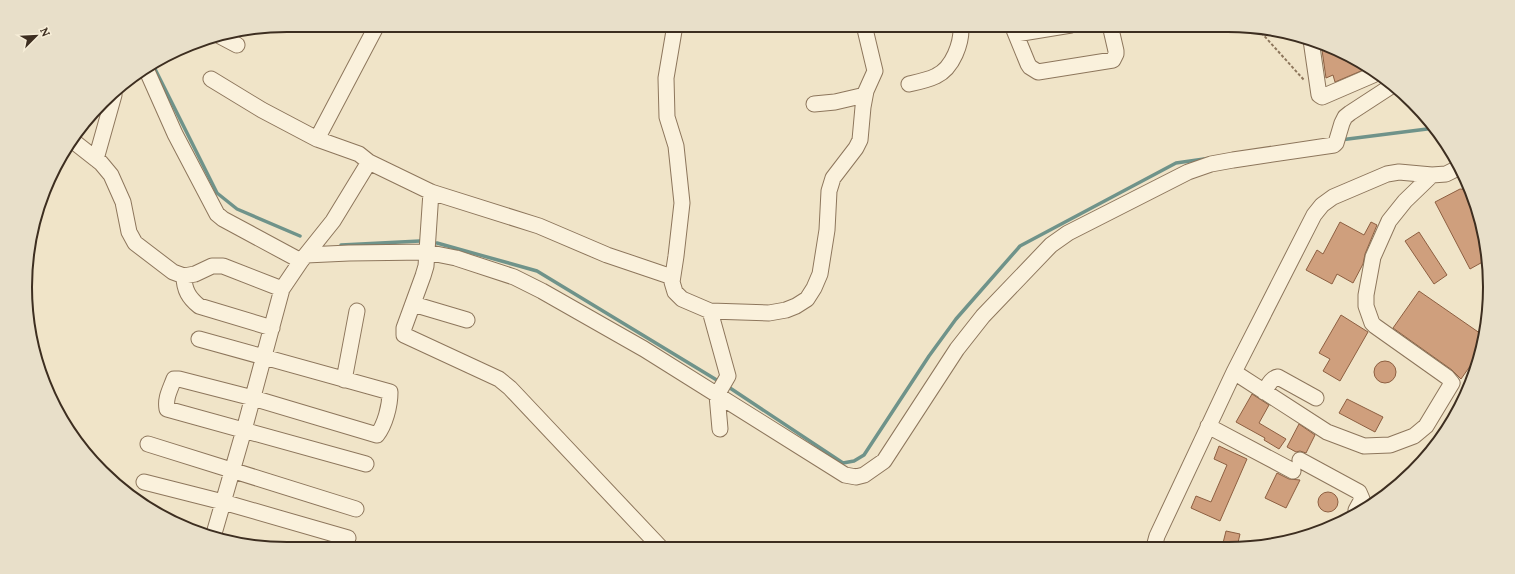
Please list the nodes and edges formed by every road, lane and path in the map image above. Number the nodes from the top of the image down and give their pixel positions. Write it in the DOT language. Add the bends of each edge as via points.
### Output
graph roads {
  1 [pos="374,32"];
  2 [pos="674,32"];
  3 [pos="866,32"];
  4 [pos="961,32"];
  5 [pos="1015,32"];
  6 [pos="1111,32"];
  7 [pos="1263,34"];
  8 [pos="227,40"];
  9 [pos="237,45"];
  10 [pos="1312,47"];
  11 [pos="148,73"];
  12 [pos="1371,76"];
  13 [pos="211,80"];
  14 [pos="1305,80"];
  15 [pos="909,84"];
  16 [pos="1388,89"];
  17 [pos="865,95"];
  18 [pos="112,102"];
  19 [pos="814,104"];
  20 [pos="317,139"];
  21 [pos="76,143"];
  22 [pos="96,159"];
  23 [pos="369,162"];
  24 [pos="1454,169"];
  25 [pos="1432,175"];
  26 [pos="431,192"];
  27 [pos="426,252"];
  28 [pos="304,258"];
  29 [pos="184,276"];
  30 [pos="672,277"];
  31 [pos="282,289"];
  32 [pos="413,304"];
  33 [pos="357,311"];
  34 [pos="710,311"];
  35 [pos="467,320"];
  36 [pos="272,328"];
  37 [pos="199,340"];
  38 [pos="264,357"];
  39 [pos="1234,372"];
  40 [pos="344,380"];
  41 [pos="721,389"];
  42 [pos="1264,392"];
  43 [pos="253,398"];
  44 [pos="1316,398"];
  45 [pos="1208,426"];
  46 [pos="720,429"];
  47 [pos="244,430"];
  48 [pos="148,444"];
  49 [pos="366,464"];
  50 [pos="232,471"];
  51 [pos="144,482"];
  52 [pos="223,502"];
  53 [pos="1357,507"];
  54 [pos="356,509"];
  55 [pos="215,531"];
  56 [pos="348,538"];
  57 [pos="655,542"];
  58 [pos="1155,542"];
  1 -- 20 [label="street"];
  2 -- 30 [label="street" via="666,78 667,117 676,146 682,204"];
  3 -- 17 [label="street" via="875,71"];
  4 -- 15 [label="street" via="959,45 949,66 934,77"];
  5 -- 6 [label="street" via="1030,67 1042,72 1113,60 1116,54"];
  7 -- 14 [label="path"];
  8 -- 9 [label="street"];
  10 -- 12 [label="street" via="1319,95 1322,97"];
  11 -- 28 [label="street" via="175,134 217,214"];
  13 -- 20 [label="street"];
  16 -- 41 [label="street" via="1345,118 1338,137 1331,146 1233,160 1196,169 1058,239 983,316 957,349 884,460 864,475 846,475"];
  17 -- 19 [label="street"];
  17 -- 34 [label="street" via="860,140 833,178 829,191 827,230 820,274 807,298 786,310 769,313"];
  18 -- 22 [label="street"];
  20 -- 23 [label="street" via="359,154"];
  21 -- 22 [label="street"];
  22 -- 29 [label="street" via="118,187 129,232 135,243 172,272"];
  23 -- 26 [label="street"];
  23 -- 28 [label="street" via="333,222"];
  24 -- 25 [label="street" via="1446,174"];
  25 -- 39 [label="street" via="1399,172 1387,174 1333,197 1322,206 1314,215"];
  25 -- 42 [label="street" via="1389,221 1373,257 1366,295 1366,306 1372,323 1452,383 1426,426 1414,436 1390,445 1364,446 1327,432"];
  26 -- 27 [label="street"];
  26 -- 30 [label="street" via="514,218 606,255"];
  27 -- 28 [label="street" via="349,253"];
  27 -- 32 [label="street" via="423,276"];
  27 -- 41 [label="street" via="456,258 514,277"];
  28 -- 31 [label="street"];
  29 -- 31 [label="street" via="212,266 223,266"];
  29 -- 36 [label="street" via="184,285 190,298 199,306"];
  30 -- 34 [label="street" via="675,292 682,299"];
  31 -- 36 [label="street"];
  32 -- 35 [label="street"];
  32 -- 57 [label="street" via="404,335 499,379 510,388"];
  33 -- 40 [label="street"];
  34 -- 41 [label="street" via="728,376"];
  36 -- 38 [label="street"];
  37 -- 38 [label="street"];
  38 -- 40 [label="street"];
  38 -- 43 [label="street"];
  39 -- 42 [label="street"];
  39 -- 45 [label="street"];
  40 -- 43 [label="street" via="390,392 390,401 381,430 376,435"];
  41 -- 46 [label="street"];
  42 -- 44 [label="street" via="1272,380 1278,377"];
  43 -- 47 [label="street"];
  43 -- 47 [label="street" via="174,379 166,400 167,409"];
  45 -- 53 [label="street" via="1359,492 1362,498"];
  45 -- 58 [label="street"];
  47 -- 49 [label="street"];
  47 -- 50 [label="street"];
  48 -- 50 [label="street"];
  50 -- 52 [label="street"];
  50 -- 54 [label="street"];
  51 -- 52 [label="street"];
  52 -- 55 [label="street"];
  52 -- 56 [label="street"];
}
